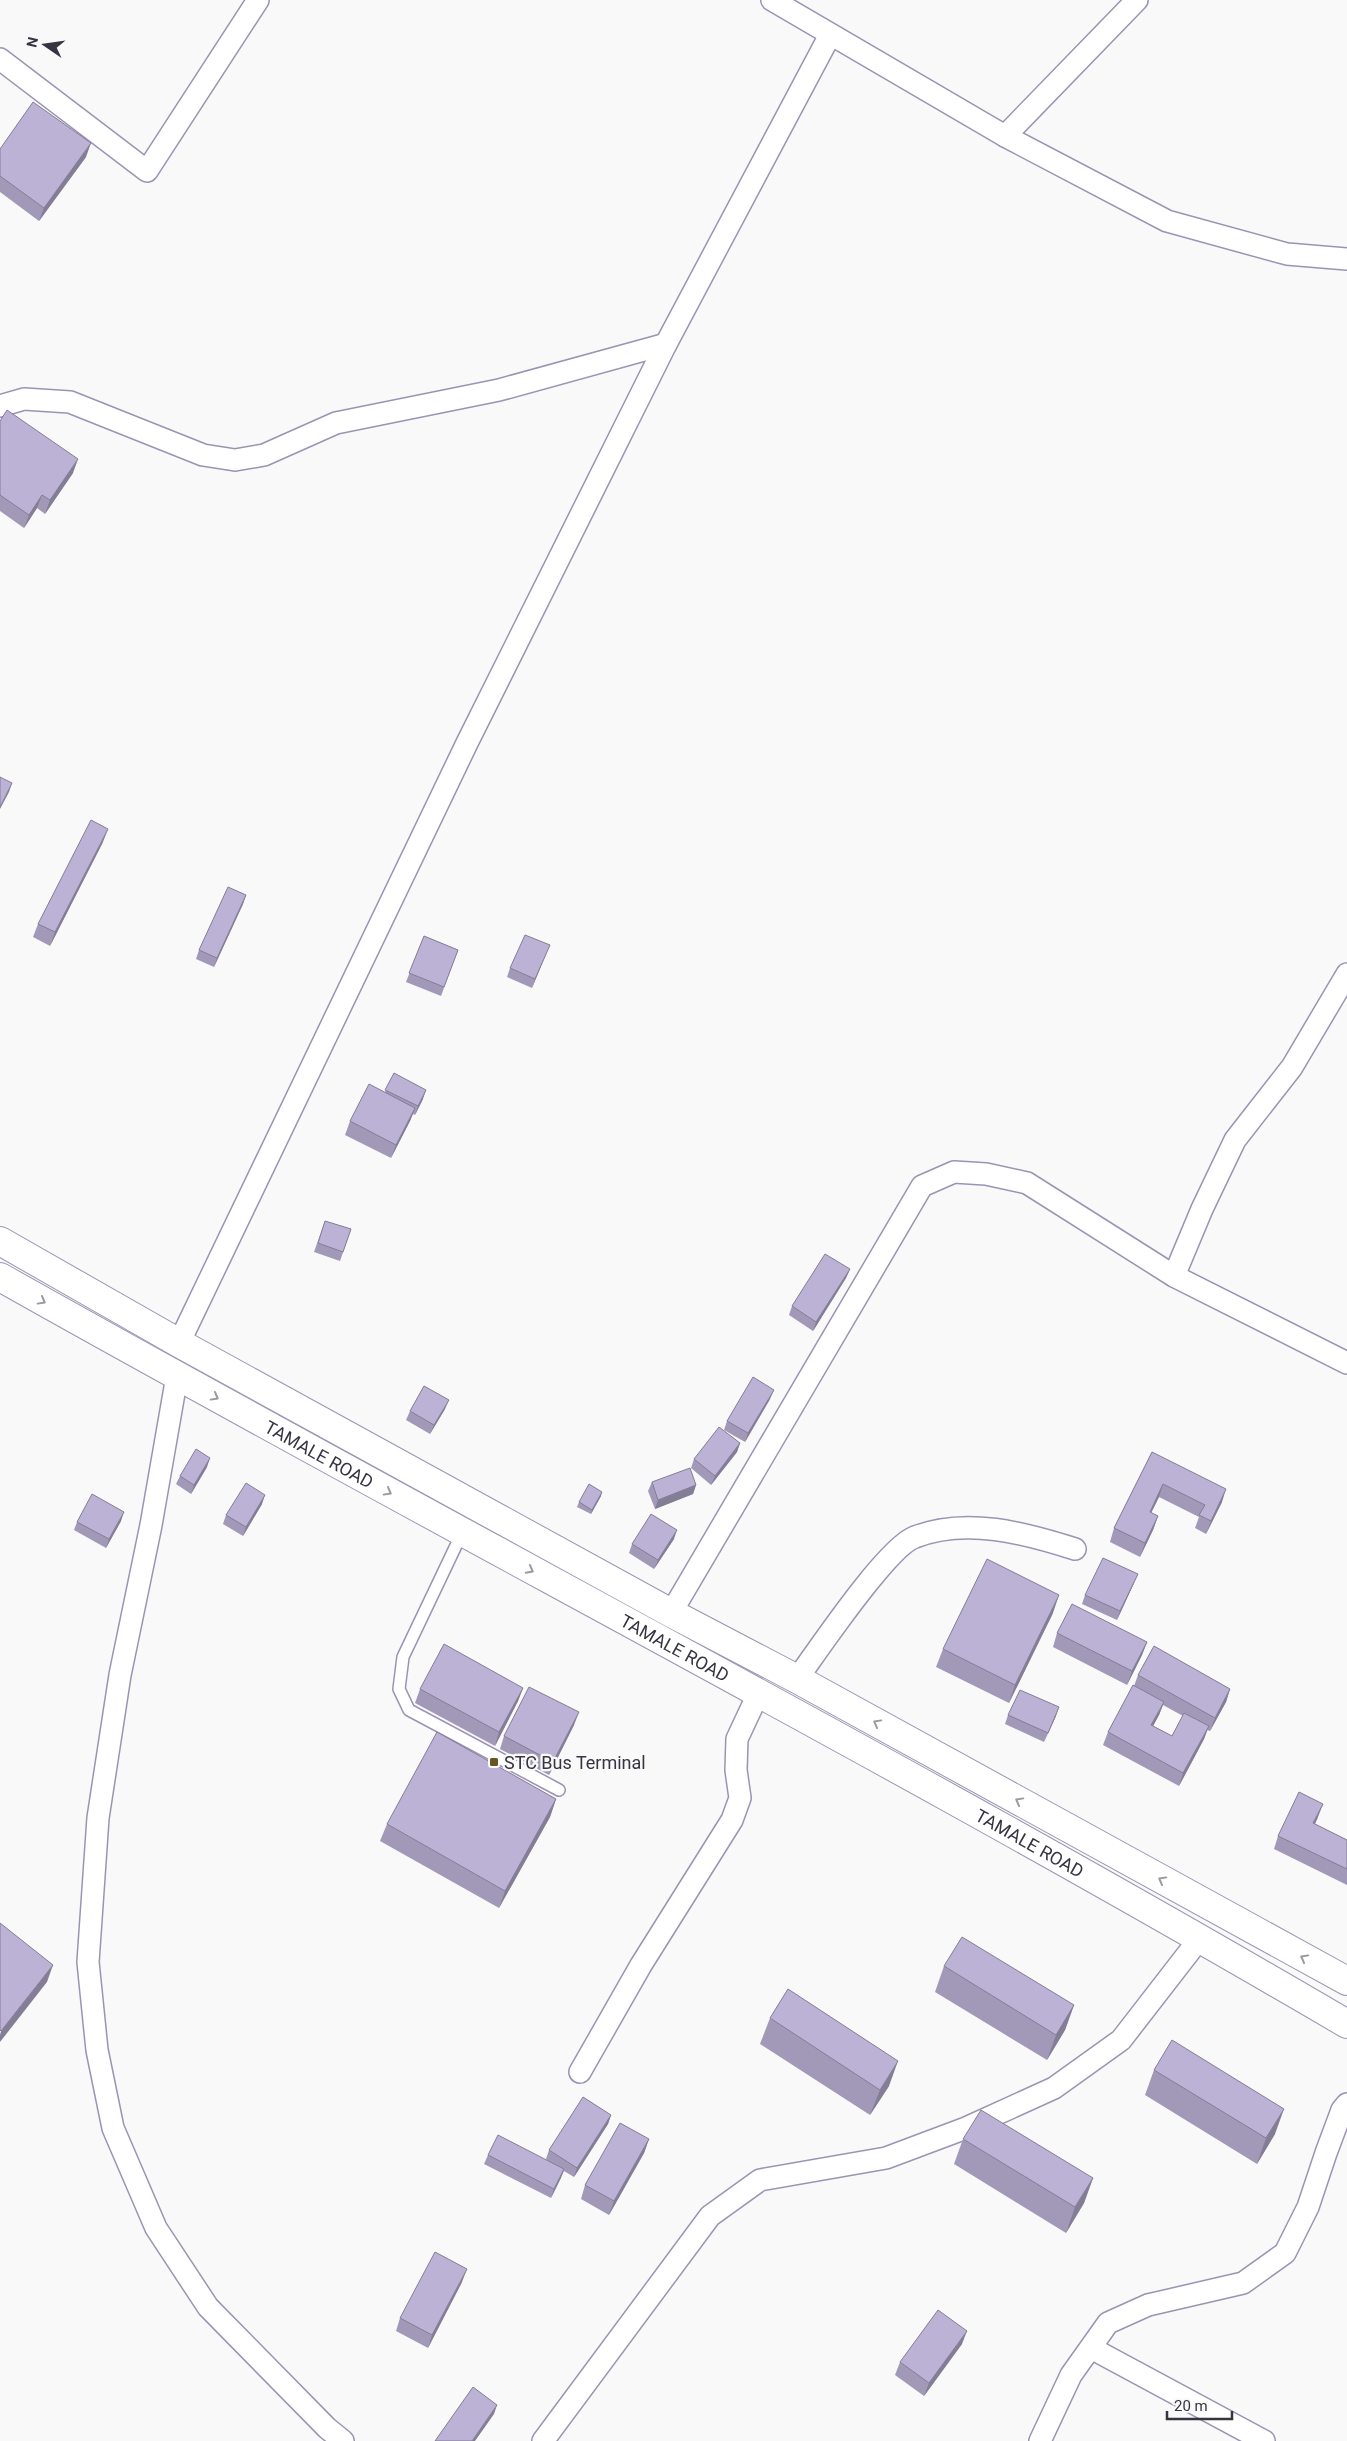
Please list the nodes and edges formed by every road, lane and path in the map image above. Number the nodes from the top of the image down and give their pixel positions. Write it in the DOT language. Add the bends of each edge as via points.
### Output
graph roads {
  1 [pos="258,0"];
  2 [pos="772,0"];
  3 [pos="1137,0"];
  4 [pos="830,35"];
  5 [pos="0,59"];
  6 [pos="1005,136"];
  7 [pos="1347,259"];
  8 [pos="666,344"];
  9 [pos="0,406"];
  10 [pos="1347,974"];
  11 [pos="0,1241"];
  12 [pos="0,1276"];
  13 [pos="1174,1276"];
  14 [pos="179,1343"];
  15 [pos="1347,1363"];
  16 [pos="177,1376"];
  17 [pos="505,1522"];
  18 [pos="462,1534"];
  19 [pos="491,1549"];
  20 [pos="1075,1549"];
  21 [pos="671,1613"];
  22 [pos="797,1679"];
  23 [pos="759,1692"];
  24 [pos="559,1790"];
  25 [pos="1200,1938"];
  26 [pos="1347,1981"];
  27 [pos="1347,2024"];
  28 [pos="580,2072"];
  29 [pos="1347,2104"];
  30 [pos="1091,2348"];
  31 [pos="343,2441"];
  32 [pos="543,2441"];
  33 [pos="1040,2441"];
  34 [pos="1264,2441"];
  1 -- 5 [label="street" via="146,171"];
  2 -- 4 [label="street"];
  3 -- 6 [label="street"];
  4 -- 6 [label="street"];
  4 -- 8 [label="street"];
  6 -- 7 [label="street" via="1167,222 1287,254"];
  8 -- 9 [label="street" via="500,390 336,423 264,455 235,460 203,455 70,402 24,399"];
  8 -- 14 [label="street" via="467,743"];
  10 -- 13 [label="street" via="1292,1067 1234,1140"];
  11 -- 14 [label="highway, TAMALE ROAD"];
  12 -- 16 [label="highway, TAMALE ROAD, one-way"];
  13 -- 15 [label="street"];
  13 -- 21 [label="street" via="1027,1183 986,1174 954,1172 922,1186"];
  14 -- 17 [label="highway, TAMALE ROAD"];
  16 -- 18 [label="highway, TAMALE ROAD, one-way"];
  16 -- 31 [label="street" via="120,1675 98,1818 88,1962 97,2050 113,2128 156,2228 208,2307"];
  17 -- 19 [label="highway"];
  17 -- 21 [label="highway, TAMALE ROAD"];
  18 -- 19 [label="highway, TAMALE ROAD"];
  18 -- 24 [label="lane" via="403,1657 399,1689 409,1710"];
  19 -- 23 [label="highway, TAMALE ROAD, one-way"];
  20 -- 22 [label="street" via="1028,1534 955,1527 914,1537 888,1558"];
  21 -- 22 [label="highway, TAMALE ROAD"];
  26 -- 22 [label="highway, TAMALE ROAD, one-way"];
  23 -- 25 [label="highway, TAMALE ROAD"];
  23 -- 28 [label="street" via="737,1739 736,1770 740,1798 732,1820 641,1965"];
  25 -- 27 [label="highway, TAMALE ROAD"];
  25 -- 32 [label="street" via="1121,2040 1054,2088 966,2128 886,2158 760,2180 710,2216"];
  29 -- 30 [label="street" via="1342,2110 1308,2207 1285,2253 1243,2283 1148,2305 1108,2323"];
  30 -- 33 [label="street" via="1072,2375"];
  30 -- 34 [label="street"];
}
